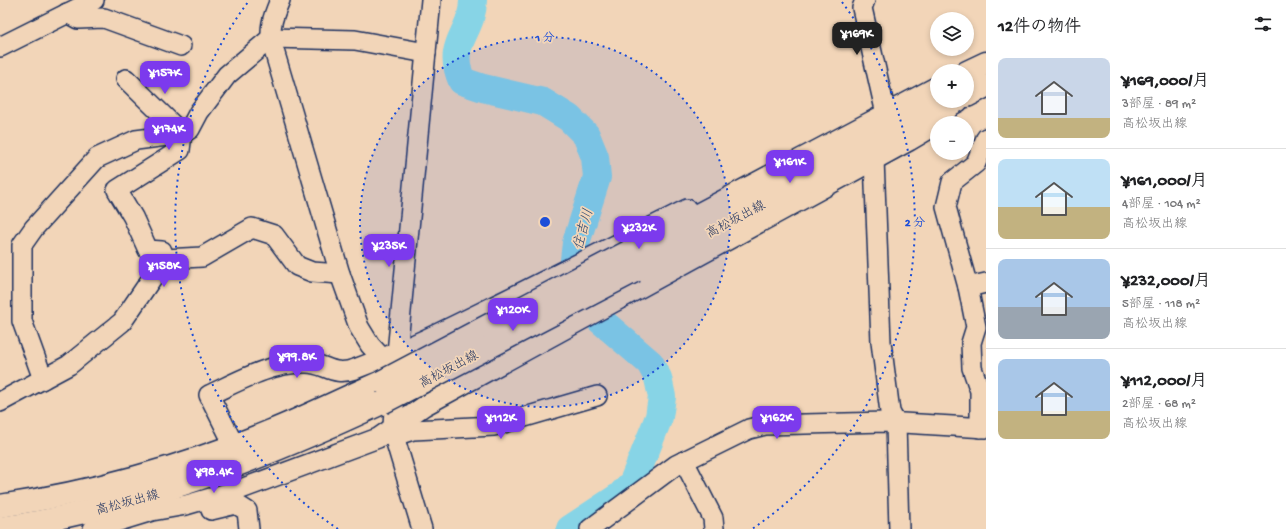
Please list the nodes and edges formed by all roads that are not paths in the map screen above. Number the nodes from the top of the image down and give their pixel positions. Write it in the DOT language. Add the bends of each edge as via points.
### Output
graph roads {
  1 [pos="280,0"];
  2 [pos="431,0"];
  3 [pos="865,0"];
  4 [pos="78,5"];
  5 [pos="271,38"];
  6 [pos="181,46"];
  7 [pos="0,47"];
  8 [pos="426,54"];
  9 [pos="986,63"];
  10 [pos="974,69"];
  11 [pos="126,79"];
  12 [pos="986,86"];
  13 [pos="930,92"];
  14 [pos="974,92"];
  15 [pos="943,108"];
  16 [pos="951,108"];
  17 [pos="879,117"];
  18 [pos="182,134"];
  19 [pos="986,138"];
  20 [pos="874,159"];
  21 [pos="166,259"];
  22 [pos="631,261"];
  23 [pos="340,274"];
  24 [pos="977,285"];
  25 [pos="390,356"];
  26 [pos="43,379"];
  27 [pos="382,392"];
  28 [pos="597,396"];
  29 [pos="0,402"];
  30 [pos="896,424"];
  31 [pos="983,428"];
  32 [pos="394,431"];
  33 [pos="234,445"];
  34 [pos="684,461"];
  35 [pos="145,505"];
  36 [pos="0,506"];
  37 [pos="0,528"];
  38 [pos="94,529"];
  39 [pos="250,529"];
  40 [pos="422,529"];
  41 [pos="590,529"];
  42 [pos="714,529"];
  43 [pos="899,529"];
  1 -- 5 [label="street" via="273,18"];
  2 -- 8 [label="street"];
  3 -- 17 [label="street" via="862,8"];
  4 -- 6 [label="street" via="78,19 104,18"];
  4 -- 7 [label="street"];
  5 -- 8 [label="street" via="355,40"];
  5 -- 18 [label="street" via="227,75 199,112 190,129"];
  5 -- 23 [label="street"];
  8 -- 25 [label="street"];
  9 -- 10 [label="main road"];
  11 -- 18 [label="street"];
  12 -- 14 [label="main road, 高松坂出線"];
  13 -- 17 [label="main road, 高松坂出線"];
  15 -- 22 [label="main road, 高松坂出線"];
  16 -- 20 [label="street" via="936,124"];
  17 -- 22 [label="main road, 高松坂出線"];
  17 -- 25 [label="street" via="853,126"];
  18 -- 21 [label="street" via="180,150 117,190 148,250 162,251"];
  18 -- 26 [label="street" via="136,140 97,158 34,228 22,245 22,321"];
  19 -- 24 [label="street" via="976,163 952,182 946,207"];
  20 -- 30 [label="street" via="881,342 890,412"];
  20 -- 32 [label="street" via="424,406"];
  21 -- 23 [label="street" via="202,257 252,228 274,235 297,266 312,272"];
  21 -- 26 [label="street" via="122,322 69,365"];
  22 -- 27 [label="main road, 高松坂出線, bridge"];
  23 -- 25 [label="street" via="359,327 370,346"];
  24 -- 31 [label="street" via="976,328 971,343 972,368 980,391"];
  25 -- 32 [label="street"];
  25 -- 33 [label="street" via="342,371 330,371 319,364 285,364 257,373 209,395"];
  26 -- 29 [label="street"];
  27 -- 33 [label="main road, 高松坂出線"];
  27 -- 35 [label="main road, 高松坂出線" via="273,452 202,479"];
  28 -- 32 [label="street" via="494,426"];
  30 -- 31 [label="street"];
  30 -- 34 [label="street" via="765,425 749,429"];
  30 -- 43 [label="street"];
  32 -- 35 [label="street" via="241,489 186,505"];
  32 -- 40 [label="street"];
  33 -- 36 [label="main road, 高松坂出線" via="133,478 77,493"];
  34 -- 41 [label="street" via="676,464"];
  34 -- 42 [label="street" via="713,518"];
  35 -- 37 [label="main road, 高松坂出線" via="86,512"];
  35 -- 38 [label="street"];
  35 -- 39 [label="street" via="166,522 236,504 247,511"];
}
